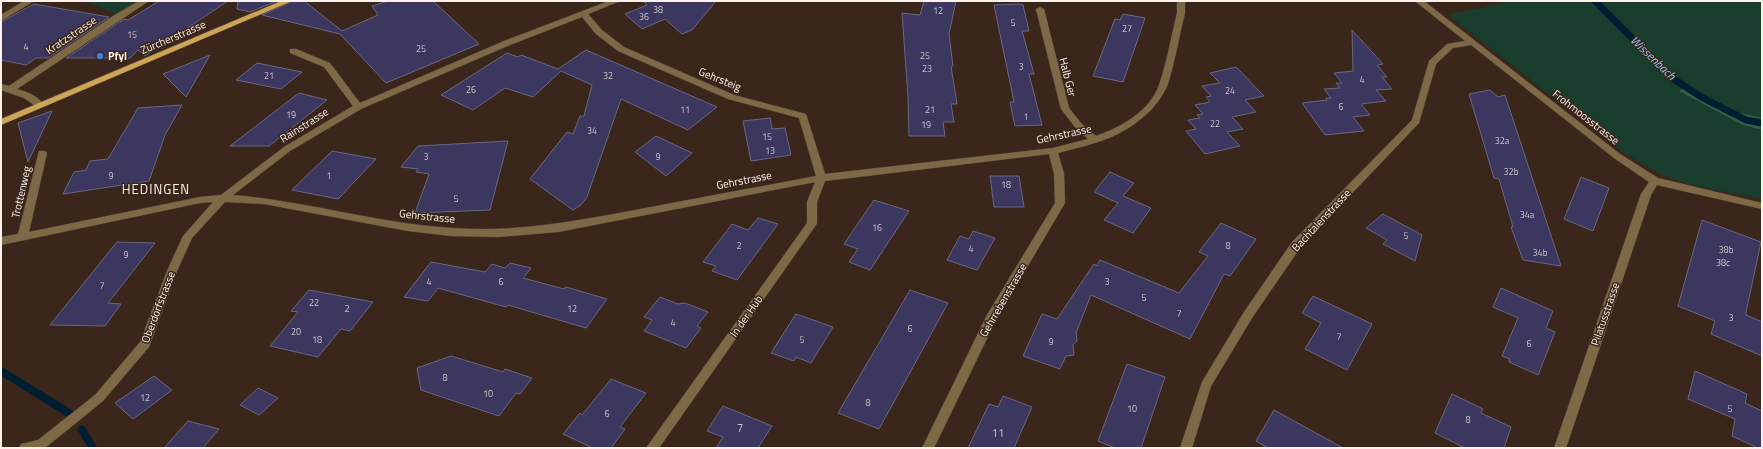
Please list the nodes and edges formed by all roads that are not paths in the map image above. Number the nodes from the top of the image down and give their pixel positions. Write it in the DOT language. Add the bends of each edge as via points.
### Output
graph roads {
  1 [pos="30,1"];
  2 [pos="145,1"];
  3 [pos="288,1"];
  4 [pos="616,1"];
  5 [pos="1181,1"];
  6 [pos="1419,1"];
  7 [pos="1040,9"];
  8 [pos="583,14"];
  9 [pos="1,19"];
  10 [pos="1471,43"];
  11 [pos="293,50"];
  12 [pos="1,87"];
  13 [pos="11,89"];
  14 [pos="40,105"];
  15 [pos="358,107"];
  16 [pos="1,122"];
  17 [pos="1095,140"];
  18 [pos="1053,151"];
  19 [pos="42,153"];
  20 [pos="821,178"];
  21 [pos="1655,181"];
  22 [pos="223,198"];
  23 [pos="1762,206"];
  24 [pos="23,236"];
  25 [pos="1,241"];
  26 [pos="42,446"];
  27 [pos="25,448"];
  28 [pos="652,448"];
  29 [pos="928,448"];
  30 [pos="1186,448"];
  31 [pos="1560,448"];
  1 -- 9 [label="street"];
  2 -- 13 [label="street, Kratzstrasse"];
  3 -- 14 [label="main road, Zürcherstrasse"];
  4 -- 8 [label="street, Rainstrasse"];
  5 -- 17 [label="street, Gehrstrasse" via="1181,13 1163,86 1152,104 1134,121 1117,132"];
  6 -- 10 [label="street, Frohmoosstrasse"];
  7 -- 17 [label="street, Halb Ger" via="1065,109"];
  8 -- 15 [label="street, Rainstrasse" via="507,43"];
  8 -- 20 [label="street, Gehrsteig" via="621,49 731,97 803,116"];
  10 -- 21 [label="street, Frohmoosstrasse" via="1617,156"];
  10 -- 30 [label="street, Bachtalenstrasse" via="1450,46 1432,63 1416,121 1296,245 1248,315 1206,385"];
  11 -- 15 [label="street" via="327,65"];
  12 -- 13 [label="street"];
  13 -- 14 [label="street"];
  14 -- 16 [label="main road, Zürcherstrasse"];
  15 -- 22 [label="street, Rainstrasse" via="288,149"];
  17 -- 18 [label="street, Gehrstrasse"];
  18 -- 20 [label="street, Gehrstrasse"];
  18 -- 29 [label="street, Gehrrebenstrasse" via="1059,174 1060,203 991,318"];
  19 -- 24 [label="street, Trottenweg"];
  20 -- 22 [label="street, Gehrstrasse" via="558,228 498,233 451,232 408,227 264,201"];
  20 -- 28 [label="street, In der Hub" via="812,202 812,223"];
  21 -- 23 [label="street, Frohmoosstrasse"];
  21 -- 31 [label="street, Pilatusstrasse" via="1646,194"];
  22 -- 24 [label="street" via="200,200"];
  22 -- 26 [label="street, Oberdorfstrasse" via="188,236 145,344 100,398"];
  24 -- 25 [label="street"];
  26 -- 27 [label="street, Oberdorfstrasse"];
}
